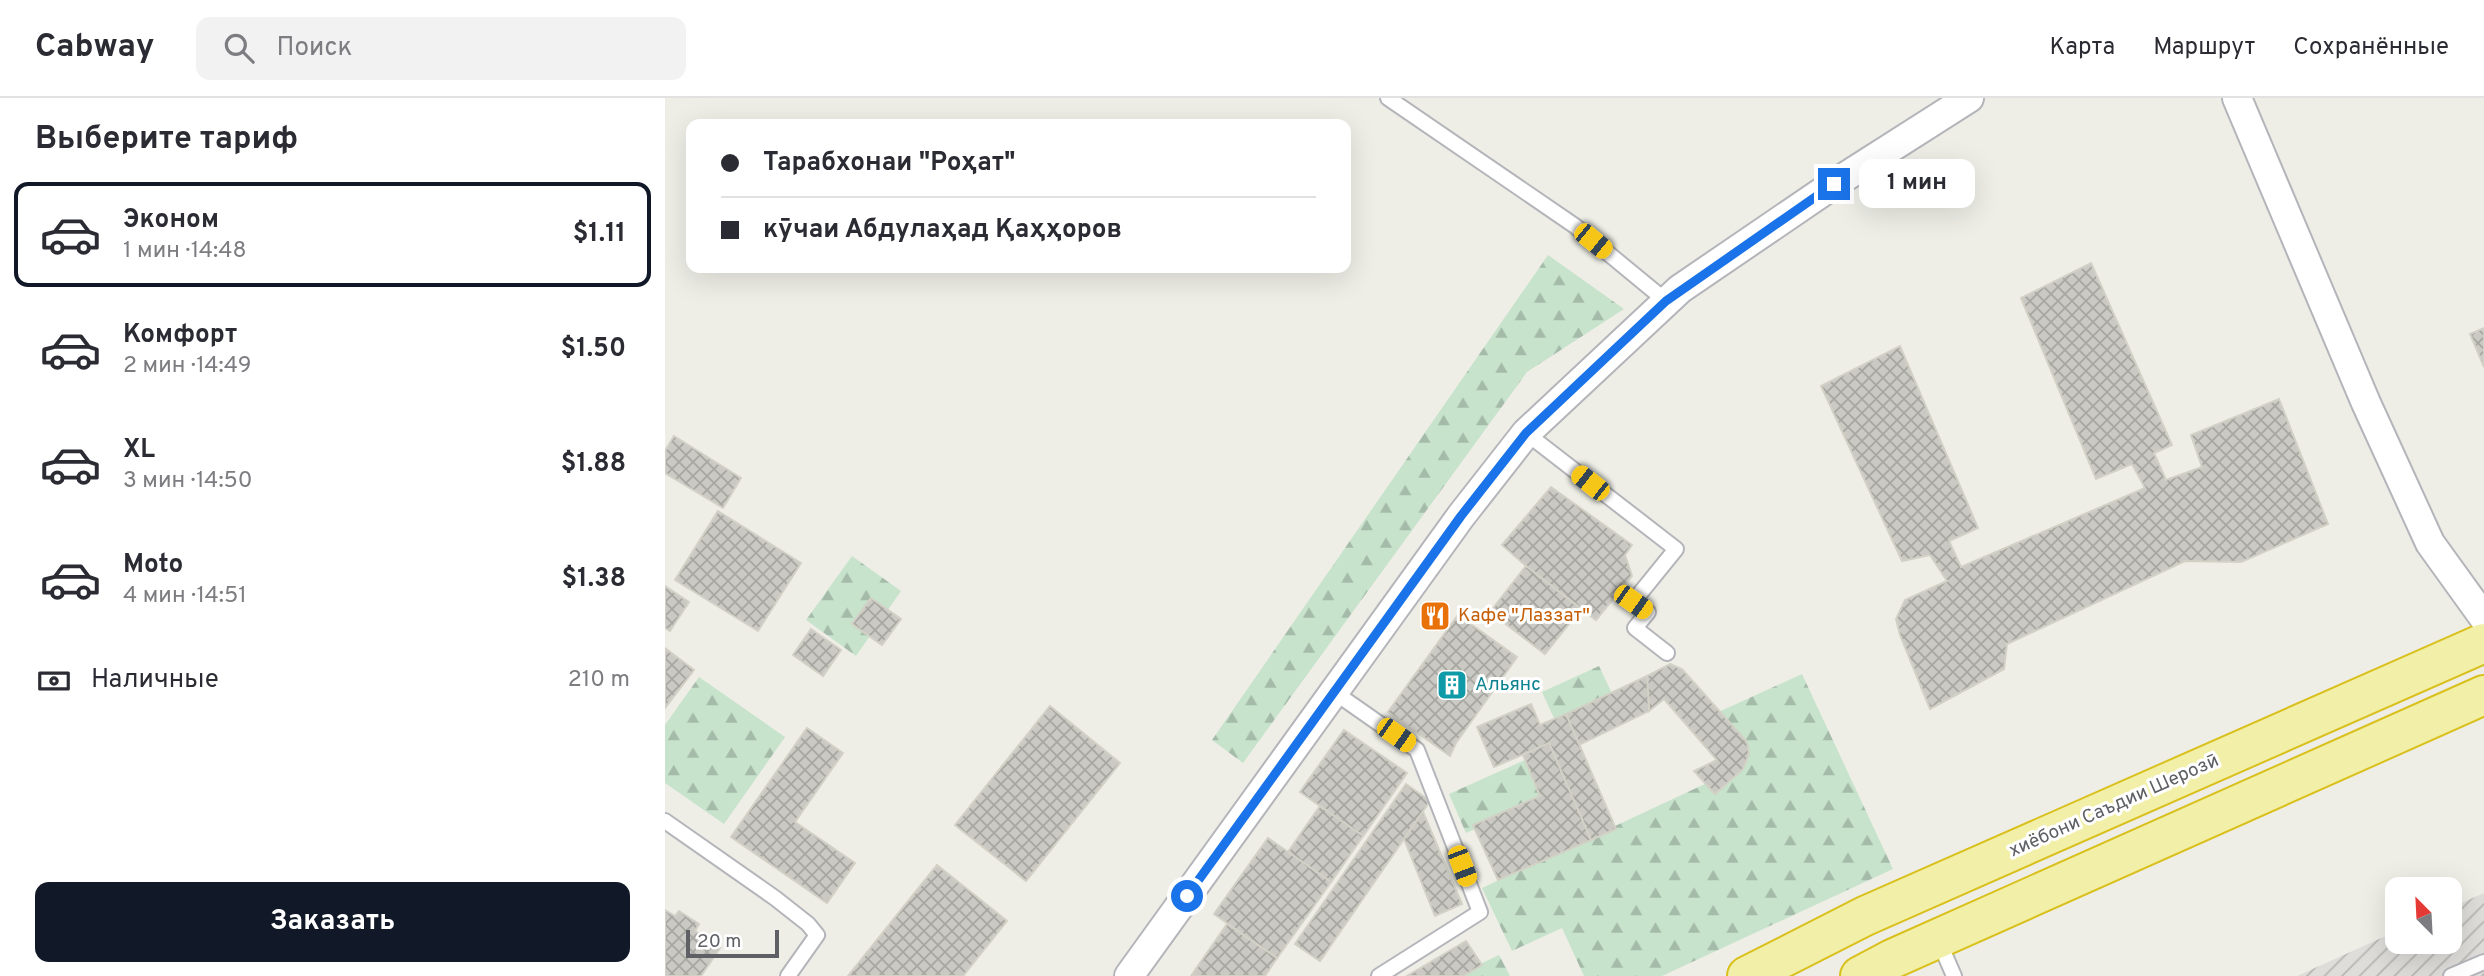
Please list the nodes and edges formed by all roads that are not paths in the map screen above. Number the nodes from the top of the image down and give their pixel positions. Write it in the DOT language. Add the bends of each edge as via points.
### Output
graph roads {
  1 [pos="1388,98"];
  2 [pos="1969,98"];
  3 [pos="2237,98"];
  4 [pos="1666,301"];
  5 [pos="1526,433"];
  6 [pos="2484,618"];
  7 [pos="2484,643"];
  8 [pos="1667,653"];
  9 [pos="1334,692"];
  10 [pos="2484,695"];
  11 [pos="665,821"];
  12 [pos="1938,939"];
  13 [pos="2484,962"];
  14 [pos="788,976"];
  15 [pos="1129,976"];
  16 [pos="1379,976"];
  17 [pos="1747,976"];
  18 [pos="1860,976"];
  19 [pos="1954,976"];
  20 [pos="2451,976"];
  1 -- 4 [label="lane" via="1574,226"];
  2 -- 4 [label="street" via="1834,184"];
  3 -- 6 [label="street" via="2430,543"];
  4 -- 5 [label="street"];
  5 -- 8 [label="lane" via="1676,549 1633,602 1647,612 1635,628"];
  5 -- 9 [label="street"];
  7 -- 17 [label="highway, хиёбони Саъдии Шерозӣ" via="1865,916"];
  9 -- 15 [label="street"];
  9 -- 16 [label="lane" via="1417,750 1481,912"];
  10 -- 12 [label="highway"];
  11 -- 14 [label="lane" via="775,898 817,935"];
  12 -- 18 [label="highway"];
  12 -- 19 [label="lane"];
  13 -- 20 [label="lane"];
}
